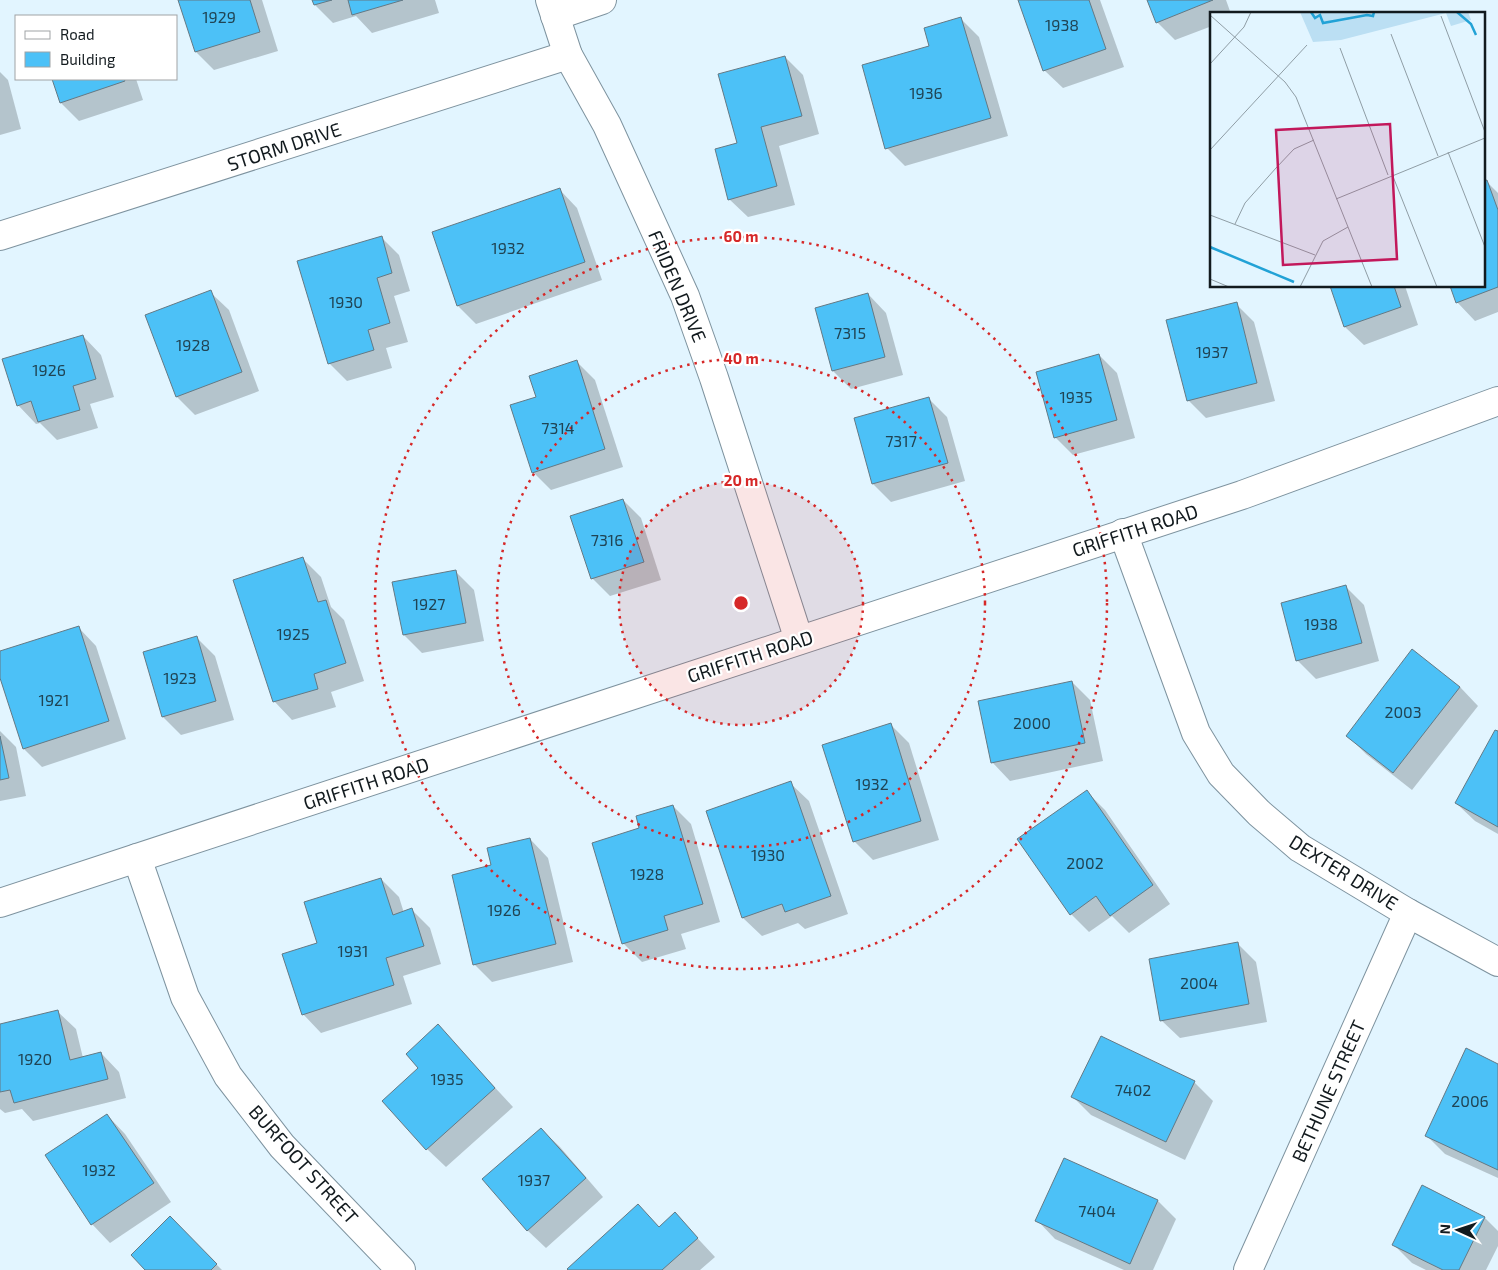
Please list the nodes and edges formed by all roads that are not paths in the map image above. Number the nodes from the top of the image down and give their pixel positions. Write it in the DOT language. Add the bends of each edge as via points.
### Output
graph roads {
  1 [pos="602,0"];
  2 [pos="552,8"];
  3 [pos="568,55"];
  4 [pos="0,236"];
  5 [pos="1498,401"];
  6 [pos="1124,533"];
  7 [pos="799,640"];
  8 [pos="137,858"];
  9 [pos="0,903"];
  10 [pos="1408,912"];
  11 [pos="1498,962"];
  12 [pos="401,1270"];
  13 [pos="1248,1270"];
  1 -- 2 [label="street"];
  2 -- 3 [label="street, FRIDEN DRIVE"];
  3 -- 4 [label="street, STORM DRIVE"];
  3 -- 7 [label="street, FRIDEN DRIVE" via="607,125 685,296"];
  5 -- 6 [label="street, GRIFFITH ROAD" via="1242,495"];
  6 -- 7 [label="street, GRIFFITH ROAD"];
  6 -- 10 [label="street, DEXTER DRIVE" via="1196,732 1221,774 1258,813 1300,848"];
  7 -- 8 [label="street, GRIFFITH ROAD"];
  8 -- 9 [label="street, GRIFFITH ROAD"];
  8 -- 12 [label="street, BURFOOT STREET" via="185,997 228,1076 282,1146"];
  10 -- 11 [label="street, DEXTER DRIVE"];
  10 -- 13 [label="street, BETHUNE STREET"];
}
